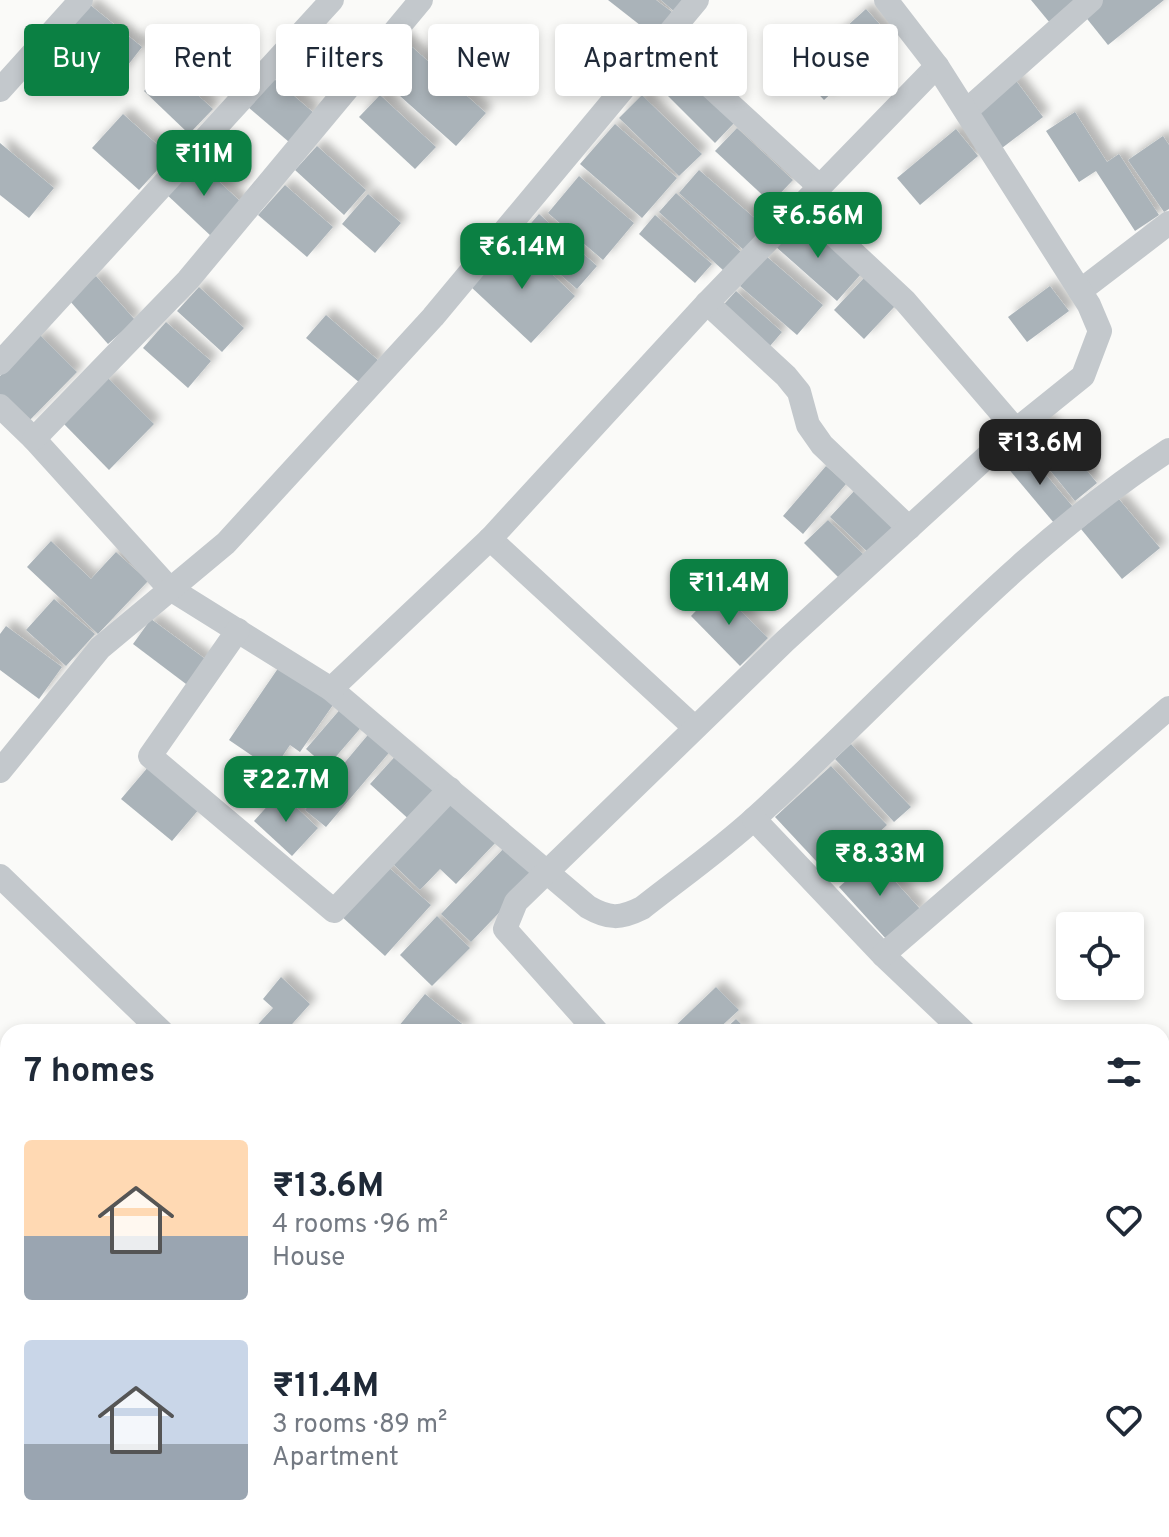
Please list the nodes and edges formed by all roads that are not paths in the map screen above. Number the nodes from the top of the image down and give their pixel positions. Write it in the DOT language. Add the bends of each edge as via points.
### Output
graph roads {
  1 [pos="81,0"];
  2 [pos="332,0"];
  3 [pos="421,0"];
  4 [pos="697,0"];
  5 [pos="886,0"];
  6 [pos="1091,0"];
  7 [pos="677,24"];
  8 [pos="937,66"];
  9 [pos="0,90"];
  10 [pos="617,96"];
  11 [pos="721,96"];
  12 [pos="966,111"];
  13 [pos="820,187"];
  14 [pos="802,205"];
  15 [pos="1169,223"];
  16 [pos="1080,291"];
  17 [pos="707,303"];
  18 [pos="0,363"];
  19 [pos="0,406"];
  20 [pos="1016,430"];
  21 [pos="34,439"];
  22 [pos="1169,450"];
  23 [pos="909,528"];
  24 [pos="490,539"];
  25 [pos="169,588"];
  26 [pos="238,630"];
  27 [pos="331,689"];
  28 [pos="1169,708"];
  29 [pos="694,727"];
  30 [pos="0,771"];
  31 [pos="450,789"];
  32 [pos="754,819"];
  33 [pos="549,872"];
  34 [pos="0,876"];
  35 [pos="883,955"];
  36 [pos="154,1024"];
  37 [pos="590,1024"];
  38 [pos="956,1024"];
  1 -- 9 [label="street"];
  2 -- 18 [label="street"];
  3 -- 21 [label="street" via="188,280"];
  4 -- 7 [label="street"];
  5 -- 8 [label="street"];
  6 -- 12 [label="street"];
  8 -- 12 [label="street"];
  8 -- 13 [label="street"];
  10 -- 25 [label="street" via="433,317 226,543"];
  11 -- 13 [label="street"];
  12 -- 16 [label="street"];
  13 -- 14 [label="street"];
  14 -- 17 [label="street"];
  14 -- 20 [label="street" via="905,301"];
  15 -- 16 [label="street"];
  16 -- 20 [label="street" via="1100,331 1095,351 1083,376"];
  17 -- 23 [label="street" via="786,376 799,392 808,425 822,445"];
  17 -- 24 [label="street"];
  19 -- 21 [label="street"];
  20 -- 23 [label="street"];
  21 -- 25 [label="street"];
  22 -- 32 [label="street" via="1026,561"];
  23 -- 29 [label="street"];
  24 -- 27 [label="street"];
  24 -- 29 [label="street"];
  25 -- 26 [label="street"];
  25 -- 30 [label="street" via="100,648"];
  26 -- 27 [label="street"];
  26 -- 31 [label="street" via="150,756 334,911"];
  27 -- 31 [label="street"];
  28 -- 35 [label="street"];
  29 -- 33 [label="street"];
  31 -- 33 [label="street"];
  32 -- 33 [label="street" via="622,918 605,917 588,907"];
  32 -- 35 [label="street"];
  33 -- 37 [label="street" via="516,902 505,929"];
  34 -- 36 [label="street"];
  35 -- 38 [label="street"];
}
